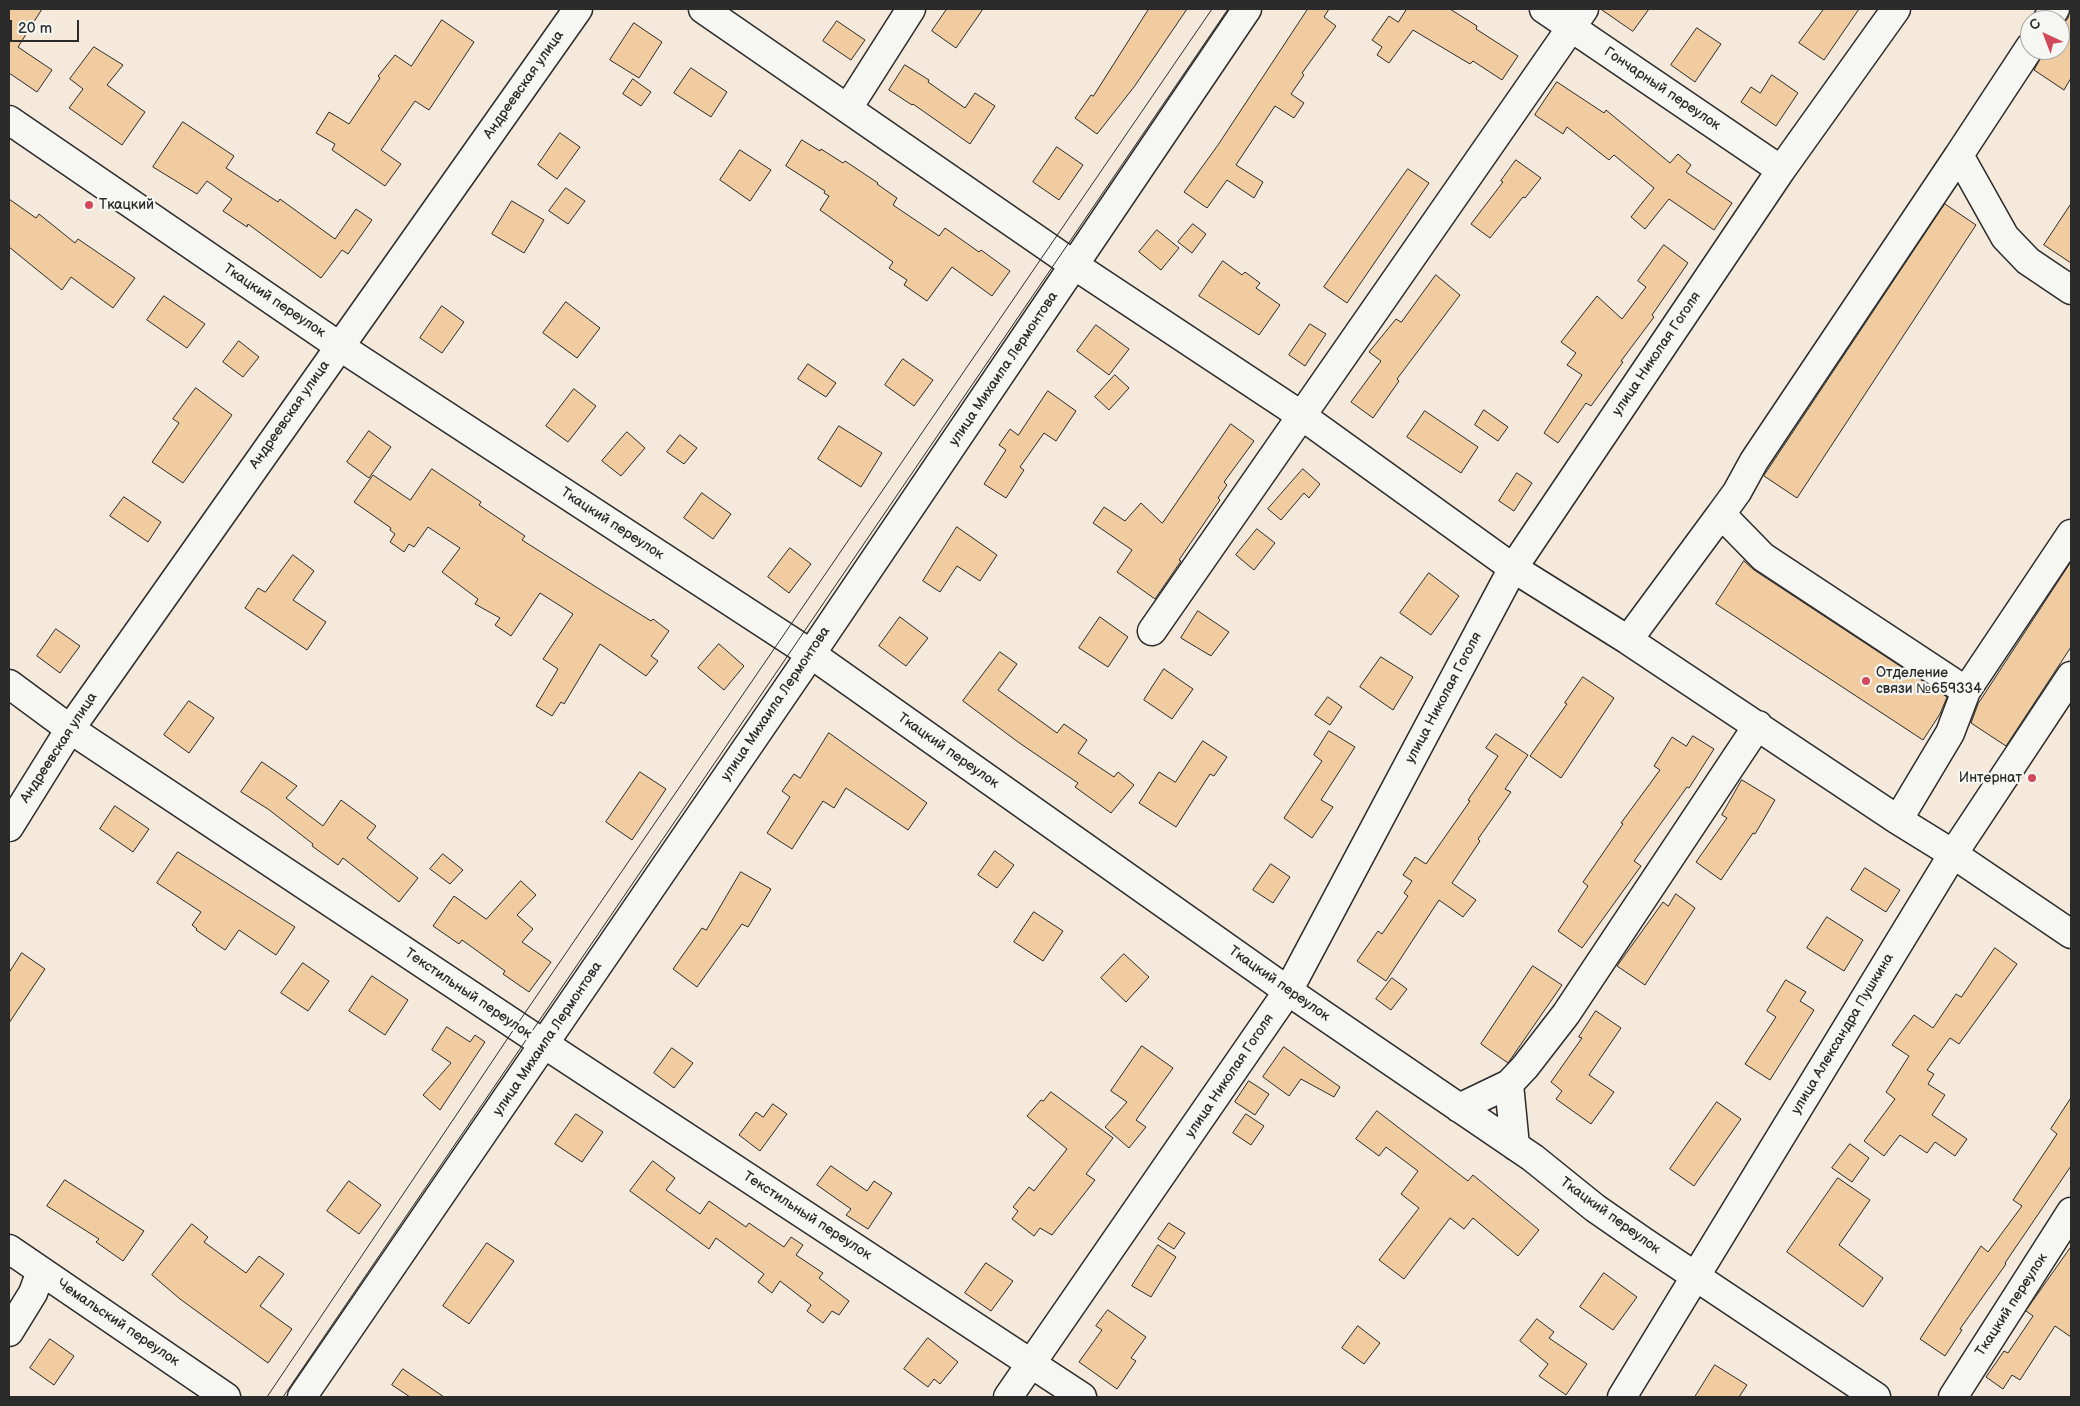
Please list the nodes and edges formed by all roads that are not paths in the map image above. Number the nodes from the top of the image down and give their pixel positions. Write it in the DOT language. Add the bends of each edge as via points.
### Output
graph roads {
  1 [pos="578,9"];
  2 [pos="703,9"];
  3 [pos="912,9"];
  4 [pos="1247,9"];
  5 [pos="1544,9"];
  6 [pos="1896,9"];
  7 [pos="1578,18"];
  8 [pos="2021,60"];
  9 [pos="848,108"];
  10 [pos="9,120"];
  11 [pos="1959,155"];
  12 [pos="1781,170"];
  13 [pos="1074,265"];
  14 [pos="2071,290"];
  15 [pos="339,346"];
  16 [pos="1302,416"];
  17 [pos="1721,514"];
  18 [pos="2071,534"];
  19 [pos="1513,568"];
  20 [pos="1152,631"];
  21 [pos="1628,640"];
  22 [pos="811,654"];
  23 [pos="2071,676"];
  24 [pos="9,684"];
  25 [pos="1966,691"];
  26 [pos="1758,725"];
  27 [pos="70,729"];
  28 [pos="1898,820"];
  29 [pos="9,827"];
  30 [pos="1953,854"];
  31 [pos="2071,934"];
  32 [pos="1288,991"];
  33 [pos="544,1044"];
  34 [pos="1509,1084"];
  35 [pos="1458,1108"];
  36 [pos="1515,1146"];
  37 [pos="2071,1212"];
  38 [pos="9,1249"];
  39 [pos="41,1271"];
  40 [pos="1696,1275"];
  41 [pos="9,1332"];
  42 [pos="1032,1364"];
  43 [pos="226,1397"];
  44 [pos="302,1397"];
  45 [pos="1008,1397"];
  46 [pos="1082,1397"];
  47 [pos="1622,1397"];
  48 [pos="1876,1397"];
  49 [pos="1953,1397"];
  1 -- 15 [label="street, Андреевская улица"];
  2 -- 9 [label="street"];
  3 -- 9 [label="street"];
  4 -- 13 [label="street, улица Михаила Лермонтова"];
  5 -- 7 [label="street, Гончарный переулок"];
  6 -- 12 [label="street, улица Николая Гоголя"];
  7 -- 12 [label="street, Гончарный переулок"];
  7 -- 16 [label="street"];
  8 -- 11 [label="street"];
  9 -- 13 [label="street"];
  10 -- 15 [label="street, Ткацкий переулок"];
  11 -- 14 [label="street" via="2005,237 2028,261"];
  11 -- 17 [label="street"];
  12 -- 19 [label="street, улица Николая Гоголя"];
  13 -- 16 [label="street"];
  13 -- 22 [label="street, улица Михаила Лермонтова"];
  15 -- 22 [label="street, Ткацкий переулок"];
  15 -- 27 [label="street, Андреевская улица"];
  16 -- 19 [label="street"];
  16 -- 20 [label="street"];
  17 -- 21 [label="street"];
  17 -- 25 [label="street" via="1763,557"];
  18 -- 25 [label="street"];
  19 -- 21 [label="street"];
  19 -- 32 [label="street, улица Николая Гоголя"];
  21 -- 26 [label="street"];
  22 -- 32 [label="street, Ткацкий переулок"];
  22 -- 33 [label="street, улица Михаила Лермонтова"];
  23 -- 30 [label="street, улица Александра Пушкина"];
  24 -- 27 [label="street, Текстильный переулок"];
  25 -- 28 [label="street" via="1950,732"];
  26 -- 28 [label="street"];
  26 -- 34 [label="street" via="1566,1014"];
  27 -- 29 [label="street, Андреевская улица"];
  27 -- 33 [label="street, Текстильный переулок"];
  28 -- 30 [label="street"];
  30 -- 31 [label="street"];
  30 -- 40 [label="street, улица Александра Пушкина"];
  32 -- 35 [label="street, Ткацкий переулок"];
  32 -- 42 [label="street, улица Николая Гоголя"];
  33 -- 42 [label="street, Текстильный переулок"];
  33 -- 44 [label="street, улица Михаила Лермонтова"];
  34 -- 35 [label="street"];
  34 -- 36 [label="street"];
  35 -- 36 [label="street, Ткацкий переулок"];
  36 -- 40 [label="street, Ткацкий переулок" via="1595,1208"];
  37 -- 49 [label="street, Ткацкий переулок"];
  38 -- 39 [label="street, Чемальский переулок"];
  39 -- 41 [label="street" via="33,1293"];
  39 -- 43 [label="street, Чемальский переулок"];
  40 -- 47 [label="street, улица Александра Пушкина"];
  40 -- 48 [label="street, Ткацкий переулок"];
  42 -- 45 [label="street, улица Николая Гоголя"];
  42 -- 46 [label="street, Текстильный переулок"];
}
